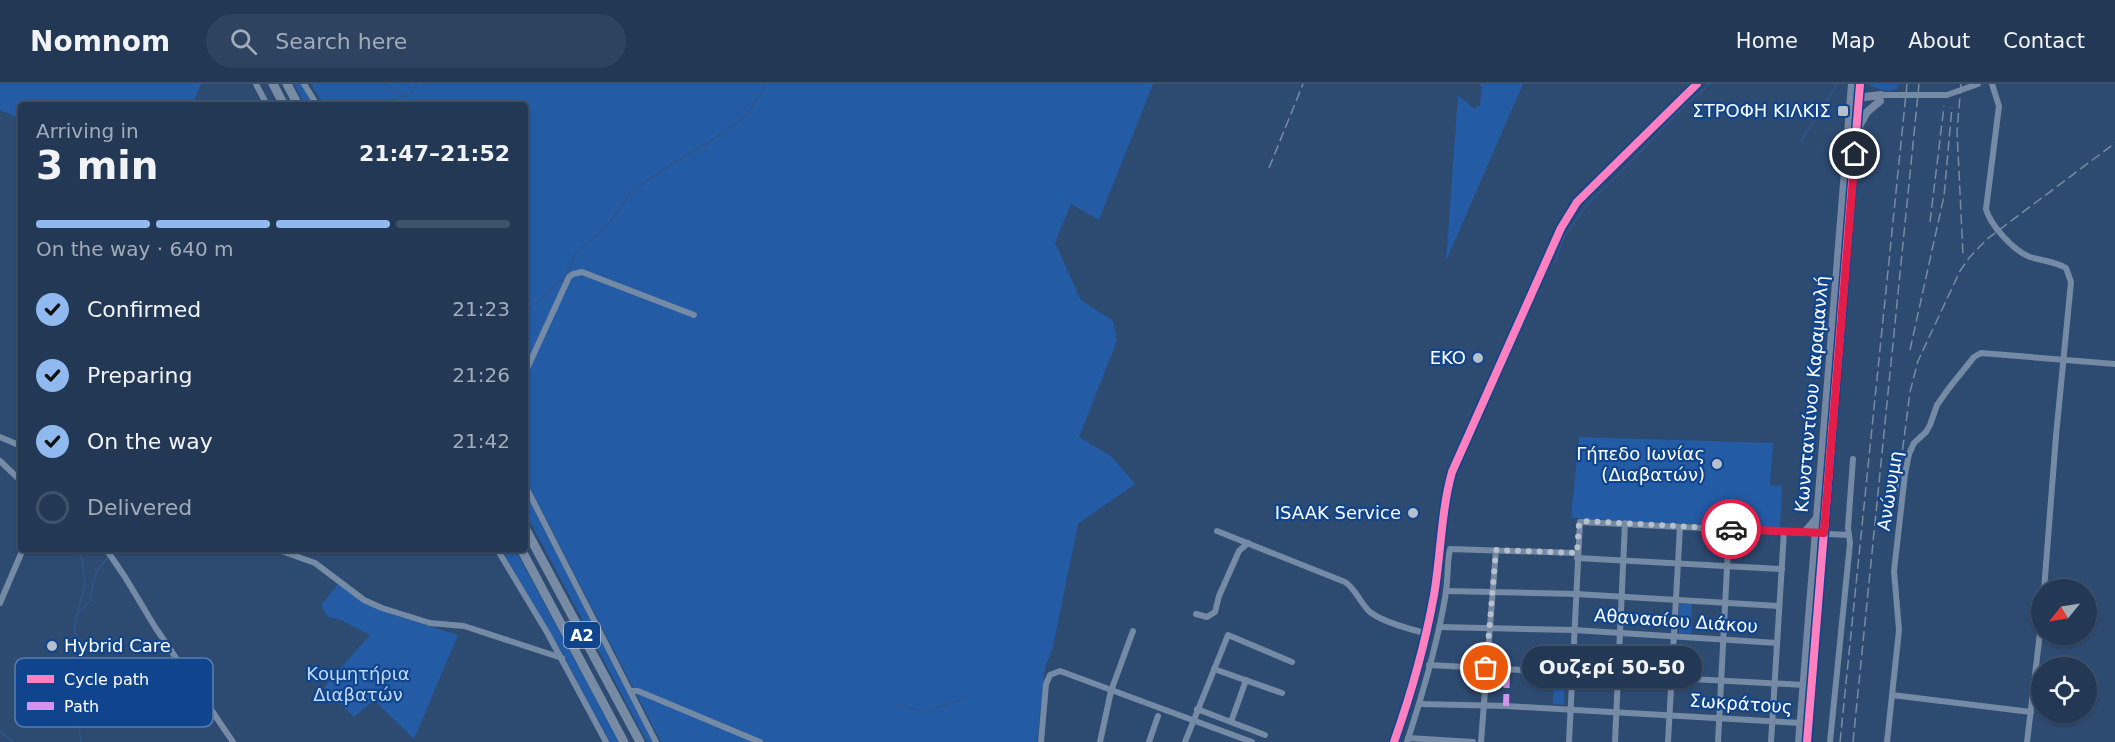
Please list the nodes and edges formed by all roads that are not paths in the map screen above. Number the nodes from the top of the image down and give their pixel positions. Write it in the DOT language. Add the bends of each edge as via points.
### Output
graph roads {
  1 [pos="256,84"];
  2 [pos="273,84"];
  3 [pos="287,84"];
  4 [pos="304,84"];
  5 [pos="1697,84"];
  6 [pos="1852,84"];
  7 [pos="1862,84"];
  8 [pos="1978,84"];
  9 [pos="1992,84"];
  10 [pos="1881,98"];
  11 [pos="1850,100"];
  12 [pos="1859,100"];
  13 [pos="265,102"];
  14 [pos="282,102"];
  15 [pos="296,102"];
  16 [pos="315,102"];
  17 [pos="1857,131"];
  18 [pos="694,315"];
  19 [pos="2064,359"];
  20 [pos="2115,364"];
  21 [pos="528,366"];
  22 [pos="0,437"];
  23 [pos="18,445"];
  24 [pos="1853,459"];
  25 [pos="0,461"];
  26 [pos="18,478"];
  27 [pos="528,491"];
  28 [pos="1817,518"];
  29 [pos="1625,523"];
  30 [pos="1680,527"];
  31 [pos="1729,529"];
  32 [pos="1217,531"];
  33 [pos="1784,531"];
  34 [pos="1805,532"];
  35 [pos="1820,533"];
  36 [pos="528,534"];
  37 [pos="1849,535"];
  38 [pos="1248,543"];
  39 [pos="1496,550"];
  40 [pos="21,552"];
  41 [pos="108,552"];
  42 [pos="284,552"];
  43 [pos="499,552"];
  44 [pos="523,552"];
  45 [pos="1577,555"];
  46 [pos="1623,561"];
  47 [pos="1678,564"];
  48 [pos="1727,567"];
  49 [pos="1782,568"];
  50 [pos="2045,579"];
  51 [pos="1446,591"];
  52 [pos="1493,592"];
  53 [pos="1575,594"];
  54 [pos="1622,596"];
  55 [pos="1675,600"];
  56 [pos="0,603"];
  57 [pos="1725,603"];
  58 [pos="1779,606"];
  59 [pos="1196,614"];
  60 [pos="1439,627"];
  61 [pos="1490,629"];
  62 [pos="1574,630"];
  63 [pos="1133,631"];
  64 [pos="1620,632"];
  65 [pos="1425,633"];
  66 [pos="1674,637"];
  67 [pos="1723,640"];
  68 [pos="1777,643"];
  69 [pos="176,658"];
  70 [pos="562,658"];
  71 [pos="1292,662"];
  72 [pos="1429,665"];
  73 [pos="1486,668"];
  74 [pos="1214,669"];
  75 [pos="1572,674"];
  76 [pos="1618,675"];
  77 [pos="1672,678"];
  78 [pos="1246,680"];
  79 [pos="1721,680"];
  80 [pos="1774,684"];
  81 [pos="1804,685"];
  82 [pos="1111,690"];
  83 [pos="630,691"];
  84 [pos="1282,693"];
  85 [pos="1892,696"];
  86 [pos="1420,704"];
  87 [pos="1484,706"];
  88 [pos="1197,709"];
  89 [pos="1571,710"];
  90 [pos="1616,712"];
  91 [pos="2031,712"];
  92 [pos="213,713"];
  93 [pos="1670,715"];
  94 [pos="1158,716"];
  95 [pos="1719,718"];
  96 [pos="1193,721"];
  97 [pos="1772,721"];
  98 [pos="1231,722"];
  99 [pos="1801,723"];
  100 [pos="1265,735"];
  101 [pos="1408,740"];
  102 [pos="233,742"];
  103 [pos="606,742"];
  104 [pos="624,742"];
  105 [pos="640,742"];
  106 [pos="656,742"];
  107 [pos="760,742"];
  108 [pos="1041,742"];
  109 [pos="1100,742"];
  110 [pos="1149,742"];
  111 [pos="1185,742"];
  112 [pos="1252,742"];
  113 [pos="1395,742"];
  114 [pos="1473,742"];
  115 [pos="1481,742"];
  116 [pos="1569,742"];
  117 [pos="1615,742"];
  118 [pos="1668,742"];
  119 [pos="1718,742"];
  120 [pos="1770,742"];
  121 [pos="1799,742"];
  122 [pos="1807,742"];
  123 [pos="1830,742"];
  124 [pos="1887,742"];
  125 [pos="2027,742"];
  1 -- 13 [label="street"];
  2 -- 14 [label="highway"];
  3 -- 15 [label="highway"];
  4 -- 16 [label="street"];
  5 -- 65 [label="main road" via="1577,202 1561,228 1452,472"];
  6 -- 11 [label="main road, Κωνσταντίνου Καραμανλή"];
  7 -- 10 [label="main road"];
  7 -- 12 [label="main road, Κωνσταντίνου Καραμανλή"];
  8 -- 10 [label="street" via="1947,95"];
  9 -- 19 [label="street" via="1999,106 1988,217 2018,250 2055,262 2068,271 2071,282"];
  10 -- 12 [label="main road"];
  10 -- 17 [label="main road" via="1867,112"];
  11 -- 12 [label="main road"];
  11 -- 28 [label="main road, Κωνσταντίνου Καραμανλή"];
  12 -- 17 [label="main road, Κωνσταντίνου Καραμανλή"];
  17 -- 35 [label="main road, Κωνσταντίνου Καραμανλή"];
  18 -- 21 [label="street" via="577,272 569,277"];
  19 -- 20 [label="street, Ανώνυμη"];
  19 -- 50 [label="street"];
  19 -- 85 [label="street, Ανώνυμη" via="1989,352 1974,357 1937,405 1926,432 1914,443 1905,474 1894,571 1899,630"];
  22 -- 23 [label="street"];
  24 -- 37 [label="street"];
  25 -- 26 [label="street"];
  27 -- 83 [label="street"];
  28 -- 34 [label="main road"];
  28 -- 35 [label="main road, Κωνσταντίνου Καραμανλή"];
  29 -- 30 [label="street"];
  29 -- 45 [label="street" via="1579,523"];
  29 -- 46 [label="street"];
  30 -- 31 [label="street"];
  30 -- 47 [label="street"];
  31 -- 33 [label="street"];
  31 -- 48 [label="street"];
  32 -- 38 [label="street"];
  33 -- 34 [label="street"];
  33 -- 49 [label="street"];
  34 -- 35 [label="street"];
  35 -- 37 [label="street"];
  35 -- 81 [label="main road, Κωνσταντίνου Καραμανλή"];
  35 -- 122 [label="main road, Κωνσταντίνου Καραμανλή"];
  36 -- 105 [label="highway, Α2"];
  37 -- 123 [label="street"];
  38 -- 59 [label="street" via="1239,551 1215,612 1207,617"];
  38 -- 65 [label="street" via="1345,582 1370,612"];
  39 -- 45 [label="street"];
  39 -- 51 [label="street" via="1450,549"];
  39 -- 52 [label="street"];
  40 -- 56 [label="street"];
  41 -- 69 [label="street"];
  42 -- 70 [label="street" via="315,563 364,600 382,608 430,623 464,626"];
  43 -- 70 [label="street"];
  44 -- 104 [label="highway, Α2"];
  45 -- 46 [label="street"];
  45 -- 53 [label="street"];
  46 -- 47 [label="street"];
  46 -- 54 [label="street"];
  47 -- 48 [label="street"];
  47 -- 55 [label="street"];
  48 -- 49 [label="street"];
  48 -- 57 [label="street"];
  49 -- 58 [label="street"];
  51 -- 52 [label="street"];
  51 -- 60 [label="street"];
  52 -- 53 [label="street"];
  52 -- 61 [label="street"];
  53 -- 54 [label="street"];
  53 -- 62 [label="street"];
  54 -- 55 [label="street"];
  54 -- 64 [label="street"];
  55 -- 57 [label="street"];
  55 -- 66 [label="street"];
  57 -- 58 [label="street"];
  57 -- 67 [label="street"];
  58 -- 68 [label="street"];
  60 -- 61 [label="street, Αθανασίου Διάκου"];
  60 -- 72 [label="street"];
  61 -- 62 [label="street, Αθανασίου Διάκου"];
  61 -- 73 [label="street"];
  62 -- 64 [label="street, Αθανασίου Διάκου"];
  62 -- 75 [label="street"];
  63 -- 82 [label="street"];
  64 -- 66 [label="street, Αθανασίου Διάκου"];
  64 -- 76 [label="street"];
  65 -- 113 [label="main road"];
  66 -- 67 [label="street, Αθανασίου Διάκου"];
  66 -- 77 [label="street"];
  67 -- 68 [label="street, Αθανασίου Διάκου"];
  67 -- 79 [label="street"];
  68 -- 80 [label="street"];
  70 -- 103 [label="street"];
  71 -- 74 [label="street" via="1228,635"];
  72 -- 73 [label="street"];
  72 -- 86 [label="street"];
  73 -- 75 [label="street"];
  73 -- 87 [label="street"];
  74 -- 78 [label="street"];
  74 -- 88 [label="street"];
  75 -- 76 [label="street"];
  75 -- 89 [label="street"];
  76 -- 77 [label="street"];
  76 -- 90 [label="street"];
  77 -- 79 [label="street"];
  77 -- 93 [label="street"];
  78 -- 84 [label="street"];
  78 -- 98 [label="street"];
  79 -- 80 [label="street"];
  79 -- 95 [label="street"];
  80 -- 81 [label="street"];
  80 -- 97 [label="street"];
  81 -- 99 [label="main road, Κωνσταντίνου Καραμανλή"];
  82 -- 96 [label="street"];
  82 -- 108 [label="street" via="1060,671 1050,675"];
  82 -- 109 [label="street"];
  83 -- 106 [label="street"];
  83 -- 107 [label="street"];
  85 -- 91 [label="street"];
  85 -- 124 [label="street, Ανώνυμη"];
  86 -- 87 [label="street, Σωκράτους"];
  86 -- 101 [label="street"];
  87 -- 89 [label="street, Σωκράτους"];
  87 -- 115 [label="street"];
  88 -- 96 [label="street"];
  88 -- 98 [label="street"];
  89 -- 90 [label="street, Σωκράτους"];
  89 -- 116 [label="street"];
  90 -- 93 [label="street, Σωκράτους"];
  90 -- 117 [label="street"];
  91 -- 125 [label="street"];
  92 -- 102 [label="street"];
  93 -- 95 [label="street, Σωκράτους"];
  93 -- 118 [label="street"];
  94 -- 110 [label="street"];
  95 -- 97 [label="street, Σωκράτους"];
  95 -- 119 [label="street"];
  96 -- 111 [label="street"];
  96 -- 112 [label="street"];
  97 -- 99 [label="street, Σωκράτους"];
  97 -- 120 [label="street"];
  98 -- 100 [label="street"];
  99 -- 121 [label="main road, Κωνσταντίνου Καραμανλή"];
  101 -- 114 [label="street"];
}
